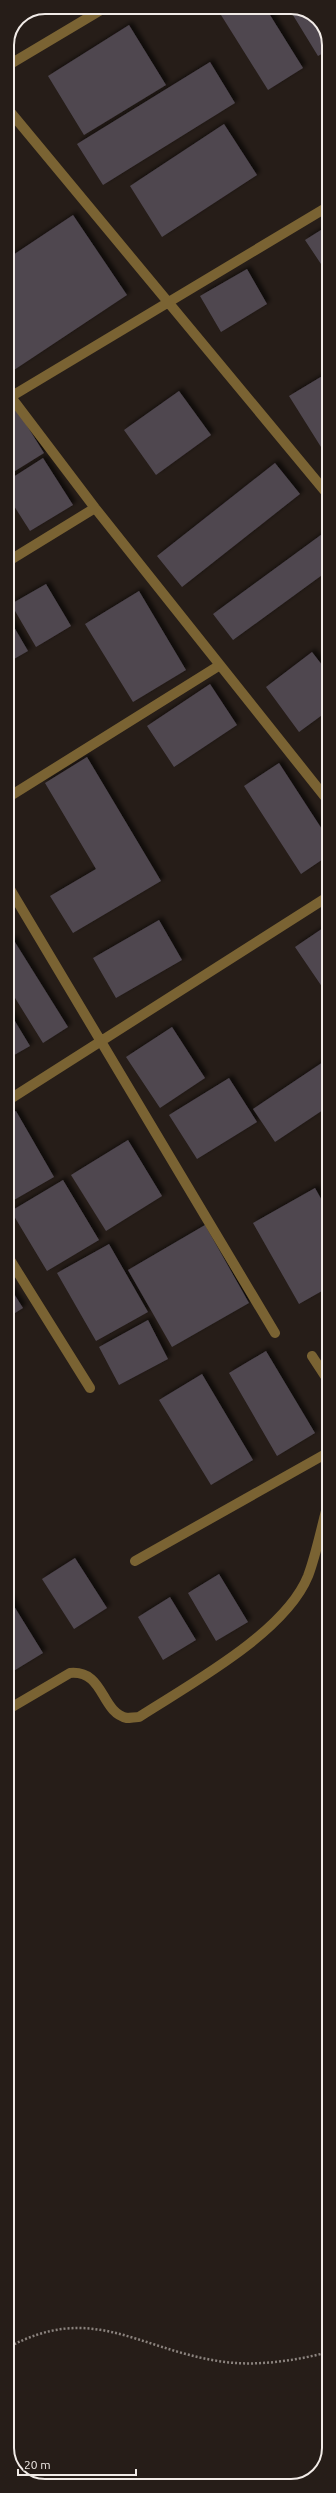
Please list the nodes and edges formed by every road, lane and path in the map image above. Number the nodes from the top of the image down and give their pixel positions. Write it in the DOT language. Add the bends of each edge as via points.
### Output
graph roads {
  1 [pos="94,14"];
  2 [pos="14,62"];
  3 [pos="14,116"];
  4 [pos="322,210"];
  5 [pos="168,302"];
  6 [pos="14,395"];
  7 [pos="14,404"];
  8 [pos="322,488"];
  9 [pos="96,508"];
  10 [pos="14,558"];
  11 [pos="220,665"];
  12 [pos="322,793"];
  13 [pos="14,794"];
  14 [pos="14,896"];
  15 [pos="322,900"];
  16 [pos="102,1041"];
  17 [pos="14,1097"];
  18 [pos="14,1266"];
  19 [pos="275,1333"];
  20 [pos="312,1356"];
  21 [pos="322,1371"];
  22 [pos="90,1388"];
  23 [pos="322,1456"];
  24 [pos="322,1524"];
  25 [pos="135,1561"];
  26 [pos="14,1706"];
  27 [pos="14,2344"];
  28 [pos="322,2354"];
  1 -- 2 [label="street"];
  3 -- 5 [label="street"];
  4 -- 5 [label="street"];
  5 -- 6 [label="street"];
  5 -- 8 [label="street"];
  7 -- 9 [label="street"];
  9 -- 10 [label="street"];
  9 -- 11 [label="street"];
  11 -- 12 [label="street"];
  11 -- 13 [label="street"];
  14 -- 16 [label="street"];
  15 -- 16 [label="street"];
  16 -- 17 [label="street"];
  16 -- 19 [label="street"];
  18 -- 22 [label="street"];
  20 -- 21 [label="street"];
  23 -- 25 [label="street"];
  24 -- 26 [label="street" via="307,1577 291,1603 276,1620 240,1650 139,1717 126,1718 112,1708 93,1680 79,1672 70,1673"];
  27 -- 28 [label="path" via="29,2336 60,2327 103,2328 218,2361 259,2363 297,2360"];
}
